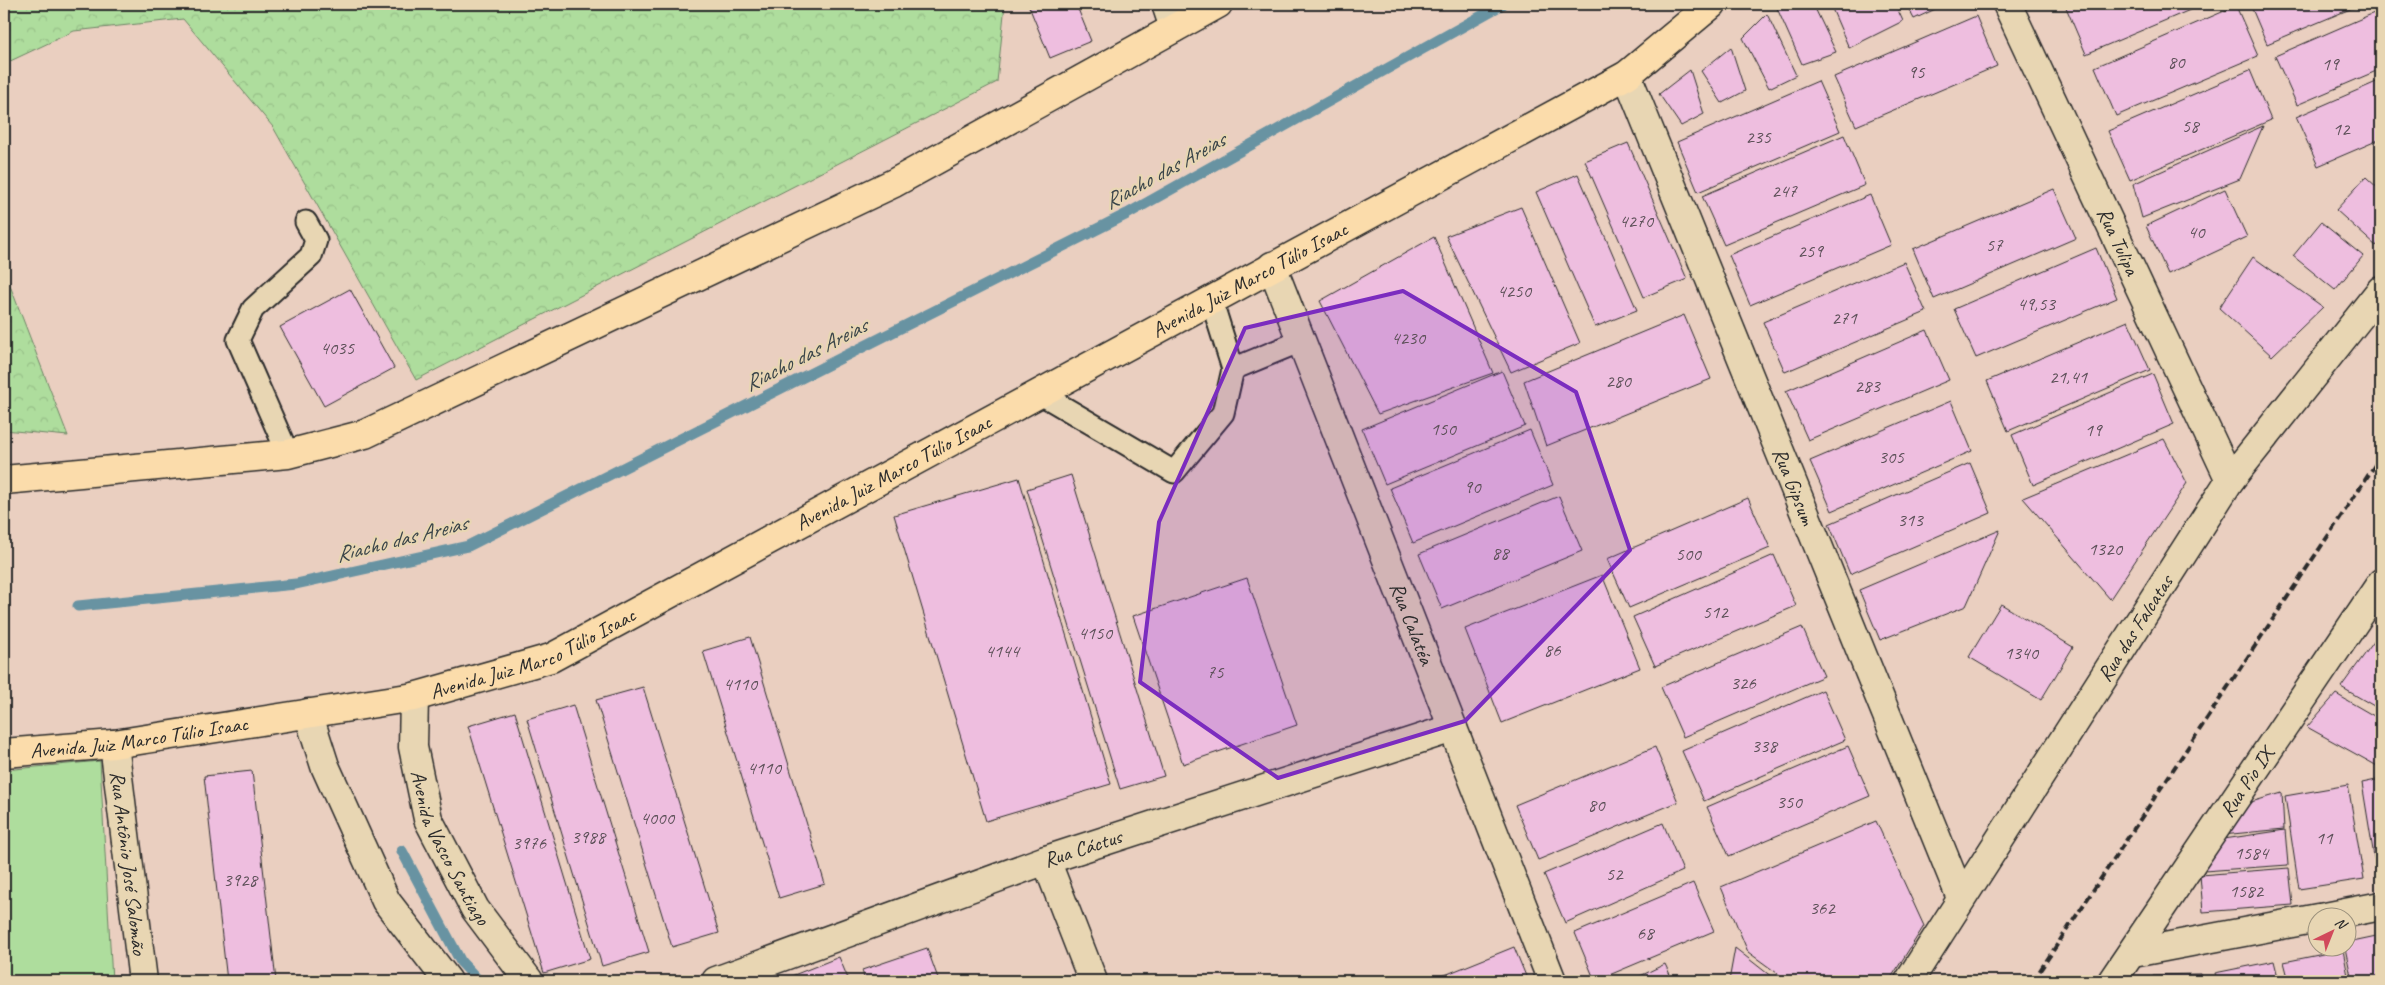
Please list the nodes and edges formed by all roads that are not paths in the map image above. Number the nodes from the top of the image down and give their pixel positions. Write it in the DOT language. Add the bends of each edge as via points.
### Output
graph roads {
  1 [pos="1218,4"];
  2 [pos="1712,4"];
  3 [pos="2007,4"];
  4 [pos="1170,16"];
  5 [pos="1628,75"];
  6 [pos="306,222"];
  7 [pos="1272,266"];
  8 [pos="2381,290"];
  9 [pos="1211,299"];
  10 [pos="1301,341"];
  11 [pos="1233,369"];
  12 [pos="1039,392"];
  13 [pos="288,454"];
  14 [pos="4,480"];
  15 [pos="2230,480"];
  16 [pos="2381,583"];
  17 [pos="414,697"];
  18 [pos="308,713"];
  19 [pos="1453,728"];
  20 [pos="114,744"];
  21 [pos="4,753"];
  22 [pos="1046,860"];
  23 [pos="1961,898"];
  24 [pos="2381,906"];
  25 [pos="2358,910"];
  26 [pos="2308,920"];
  27 [pos="2133,953"];
  28 [pos="143,981"];
  29 [pos="448,981"];
  30 [pos="529,981"];
  31 [pos="716,981"];
  32 [pos="1093,981"];
  33 [pos="1552,981"];
  34 [pos="1909,981"];
  35 [pos="2112,981"];
  1 -- 4 [label="main road"];
  2 -- 5 [label="main road, Avenida Juiz Marco Túlio Isaac"];
  3 -- 15 [label="street, Rua Tulipa"];
  4 -- 13 [label="main road" via="894,183 364,434"];
  5 -- 7 [label="main road, Avenida Juiz Marco Túlio Isaac"];
  5 -- 23 [label="street, Rua Gipsum"];
  6 -- 13 [label="lane" via="316,240 310,256 254,309 238,340"];
  7 -- 9 [label="main road, Avenida Juiz Marco Túlio Isaac"];
  7 -- 10 [label="street, Rua Calatéa"];
  8 -- 15 [label="street, Rua das Falcatas"];
  9 -- 11 [label="lane"];
  9 -- 12 [label="main road, Avenida Juiz Marco Túlio Isaac"];
  10 -- 11 [label="lane"];
  10 -- 19 [label="street, Rua Calatéa"];
  11 -- 12 [label="lane" via="1223,413 1174,472"];
  12 -- 17 [label="main road, Avenida Juiz Marco Túlio Isaac" via="551,658"];
  13 -- 14 [label="main road"];
  15 -- 23 [label="street, Rua das Falcatas"];
  16 -- 27 [label="street, Rua Pio IX"];
  17 -- 18 [label="main road, Avenida Juiz Marco Túlio Isaac"];
  17 -- 30 [label="street, Avenida Vasco Santiago" via="413,747 428,819 475,909"];
  18 -- 20 [label="main road, Avenida Juiz Marco Túlio Isaac"];
  18 -- 29 [label="street" via="325,766 386,900"];
  19 -- 22 [label="street, Rua Cáctus"];
  19 -- 33 [label="street, Rua Calatéa"];
  20 -- 21 [label="main road, Avenida Juiz Marco Túlio Isaac"];
  20 -- 28 [label="street, Rua Antônio José Salomão"];
  22 -- 31 [label="street, Rua Cáctus"];
  22 -- 32 [label="street"];
  23 -- 34 [label="street, Rua das Falcatas"];
  24 -- 25 [label="street"];
  26 -- 27 [label="street"];
  27 -- 35 [label="street, Rua Pio IX"];
}
